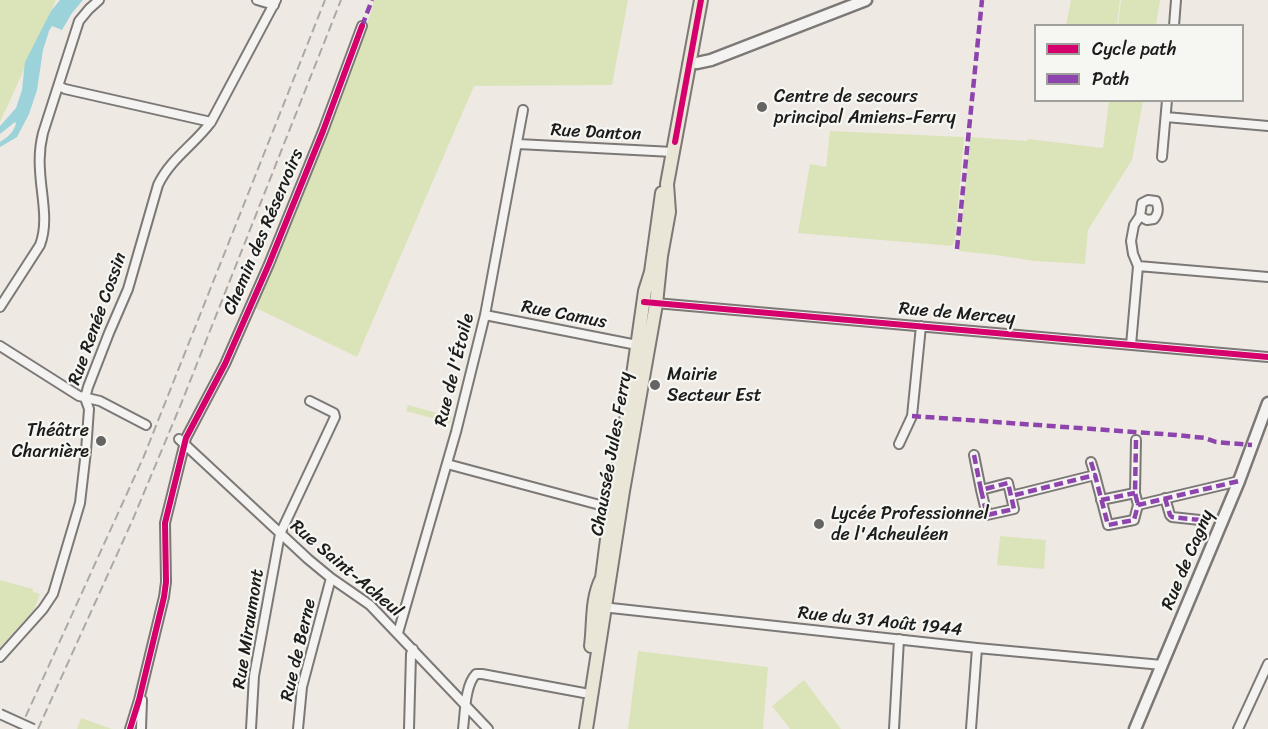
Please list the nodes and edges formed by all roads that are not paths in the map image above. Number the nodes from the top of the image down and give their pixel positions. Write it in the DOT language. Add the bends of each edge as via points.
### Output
graph roads {
  1 [pos="99,0"];
  2 [pos="257,0"];
  3 [pos="701,0"];
  4 [pos="866,0"];
  5 [pos="1176,0"];
  6 [pos="275,2"];
  7 [pos="1174,24"];
  8 [pos="362,26"];
  9 [pos="689,63"];
  10 [pos="58,86"];
  11 [pos="1167,102"];
  12 [pos="523,110"];
  13 [pos="1166,117"];
  14 [pos="211,122"];
  15 [pos="1268,126"];
  16 [pos="518,144"];
  17 [pos="673,152"];
  18 [pos="1162,157"];
  19 [pos="1140,216"];
  20 [pos="1138,266"];
  21 [pos="1268,277"];
  22 [pos="650,303"];
  23 [pos="0,307"];
  24 [pos="484,315"];
  25 [pos="921,326"];
  26 [pos="637,345"];
  27 [pos="1131,345"];
  28 [pos="0,346"];
  29 [pos="1268,357"];
  30 [pos="86,398"];
  31 [pos="310,401"];
  32 [pos="1268,403"];
  33 [pos="146,425"];
  34 [pos="178,438"];
  35 [pos="1136,440"];
  36 [pos="899,444"];
  37 [pos="184,445"];
  38 [pos="974,455"];
  39 [pos="1091,462"];
  40 [pos="447,464"];
  41 [pos="1095,475"];
  42 [pos="1239,480"];
  43 [pos="981,490"];
  44 [pos="1135,493"];
  45 [pos="1011,496"];
  46 [pos="1165,498"];
  47 [pos="1101,501"];
  48 [pos="1138,505"];
  49 [pos="611,508"];
  50 [pos="1200,520"];
  51 [pos="280,534"];
  52 [pos="331,578"];
  53 [pos="600,607"];
  54 [pos="398,633"];
  55 [pos="900,639"];
  56 [pos="977,648"];
  57 [pos="413,649"];
  58 [pos="0,657"];
  59 [pos="1268,664"];
  60 [pos="1162,665"];
  61 [pos="584,693"];
  62 [pos="139,700"];
  63 [pos="465,706"];
  64 [pos="0,714"];
  65 [pos="33,729"];
  66 [pos="130,729"];
  67 [pos="141,729"];
  68 [pos="251,729"];
  69 [pos="298,729"];
  70 [pos="409,729"];
  71 [pos="463,729"];
  72 [pos="488,729"];
  73 [pos="578,729"];
  74 [pos="586,729"];
  75 [pos="894,729"];
  76 [pos="971,729"];
  77 [pos="1136,729"];
  78 [pos="1239,729"];
  1 -- 10 [label="street" via="80,21"];
  2 -- 6 [label="street"];
  3 -- 9 [label="main road, Chaussée Jules Ferry"];
  4 -- 9 [label="main road" via="711,60"];
  5 -- 7 [label="street"];
  6 -- 14 [label="street, Rue Renée Cossin"];
  8 -- 37 [label="street, Chemin des Réservoirs" via="269,264"];
  9 -- 17 [label="main road, Chaussée Jules Ferry"];
  10 -- 14 [label="street"];
  10 -- 23 [label="street" via="40,147 43,236"];
  11 -- 13 [label="street"];
  12 -- 16 [label="street, Rue de l'Étoile"];
  13 -- 15 [label="street"];
  13 -- 18 [label="street"];
  14 -- 30 [label="street, Rue Renée Cossin" via="162,175 129,290"];
  16 -- 17 [label="street, Rue Danton"];
  16 -- 24 [label="street, Rue de l'Étoile"];
  17 -- 22 [label="main road, Chaussée Jules Ferry" via="667,184 669,212"];
  19 -- 20 [label="street" via="1131,241"];
  20 -- 21 [label="street"];
  20 -- 27 [label="street"];
  22 -- 25 [label="street, Rue de Mercey"];
  22 -- 26 [label="main road, Chaussée Jules Ferry"];
  22 -- 53 [label="main road, Chaussée Jules Ferry" via="637,407"];
  24 -- 26 [label="street, Rue Camus"];
  24 -- 40 [label="street, Rue de l'Étoile"];
  25 -- 27 [label="street, Rue de Mercey"];
  25 -- 36 [label="street" via="912,416"];
  26 -- 49 [label="main road, Chaussée Jules Ferry"];
  27 -- 29 [label="street, Rue de Mercey"];
  28 -- 30 [label="street"];
  30 -- 33 [label="street" via="100,401"];
  30 -- 58 [label="street" via="89,409 80,503 53,594"];
  31 -- 51 [label="street, Rue Miraumont" via="335,417"];
  32 -- 42 [label="main road, Rue de Cagny"];
  34 -- 37 [label="street, Rue Saint-Acheul"];
  35 -- 44 [label="street"];
  37 -- 51 [label="street, Rue Saint-Acheul"];
  37 -- 62 [label="street, Chemin des Réservoirs" via="165,523 164,597"];
  38 -- 43 [label="street"];
  39 -- 41 [label="street"];
  40 -- 49 [label="street"];
  40 -- 54 [label="street, Rue de l'Étoile"];
  41 -- 45 [label="street"];
  41 -- 47 [label="street"];
  42 -- 46 [label="street"];
  42 -- 60 [label="main road, Rue de Cagny"];
  43 -- 45 [label="street" via="1008,483"];
  43 -- 45 [label="street" via="987,515 1014,509"];
  44 -- 47 [label="street"];
  44 -- 48 [label="street"];
  46 -- 48 [label="street"];
  46 -- 50 [label="street" via="1172,517"];
  47 -- 48 [label="street" via="1108,525 1134,520"];
  49 -- 53 [label="main road, Chaussée Jules Ferry" via="598,585"];
  51 -- 52 [label="street, Rue Saint-Acheul"];
  51 -- 68 [label="street, Rue Miraumont" via="254,676"];
  52 -- 54 [label="street, Rue Saint-Acheul" via="370,605"];
  52 -- 69 [label="street, Rue de Berne" via="302,687"];
  53 -- 55 [label="street, Rue du 31 Août 1944"];
  53 -- 61 [label="main road"];
  53 -- 74 [label="main road, Chaussée Jules Ferry"];
  54 -- 57 [label="street, Rue Saint-Acheul"];
  55 -- 56 [label="street, Rue du 31 Août 1944"];
  55 -- 75 [label="street"];
  56 -- 60 [label="street, Rue du 31 Août 1944"];
  56 -- 76 [label="street"];
  57 -- 63 [label="street, Rue Saint-Acheul"];
  57 -- 70 [label="street"];
  59 -- 78 [label="street"];
  60 -- 77 [label="main road, Rue de Cagny"];
  61 -- 63 [label="street" via="476,674"];
  61 -- 73 [label="main road"];
  62 -- 66 [label="street"];
  62 -- 67 [label="street"];
  63 -- 71 [label="street"];
  63 -- 72 [label="street, Rue Saint-Acheul"];
  64 -- 65 [label="street, bridge"];
}
